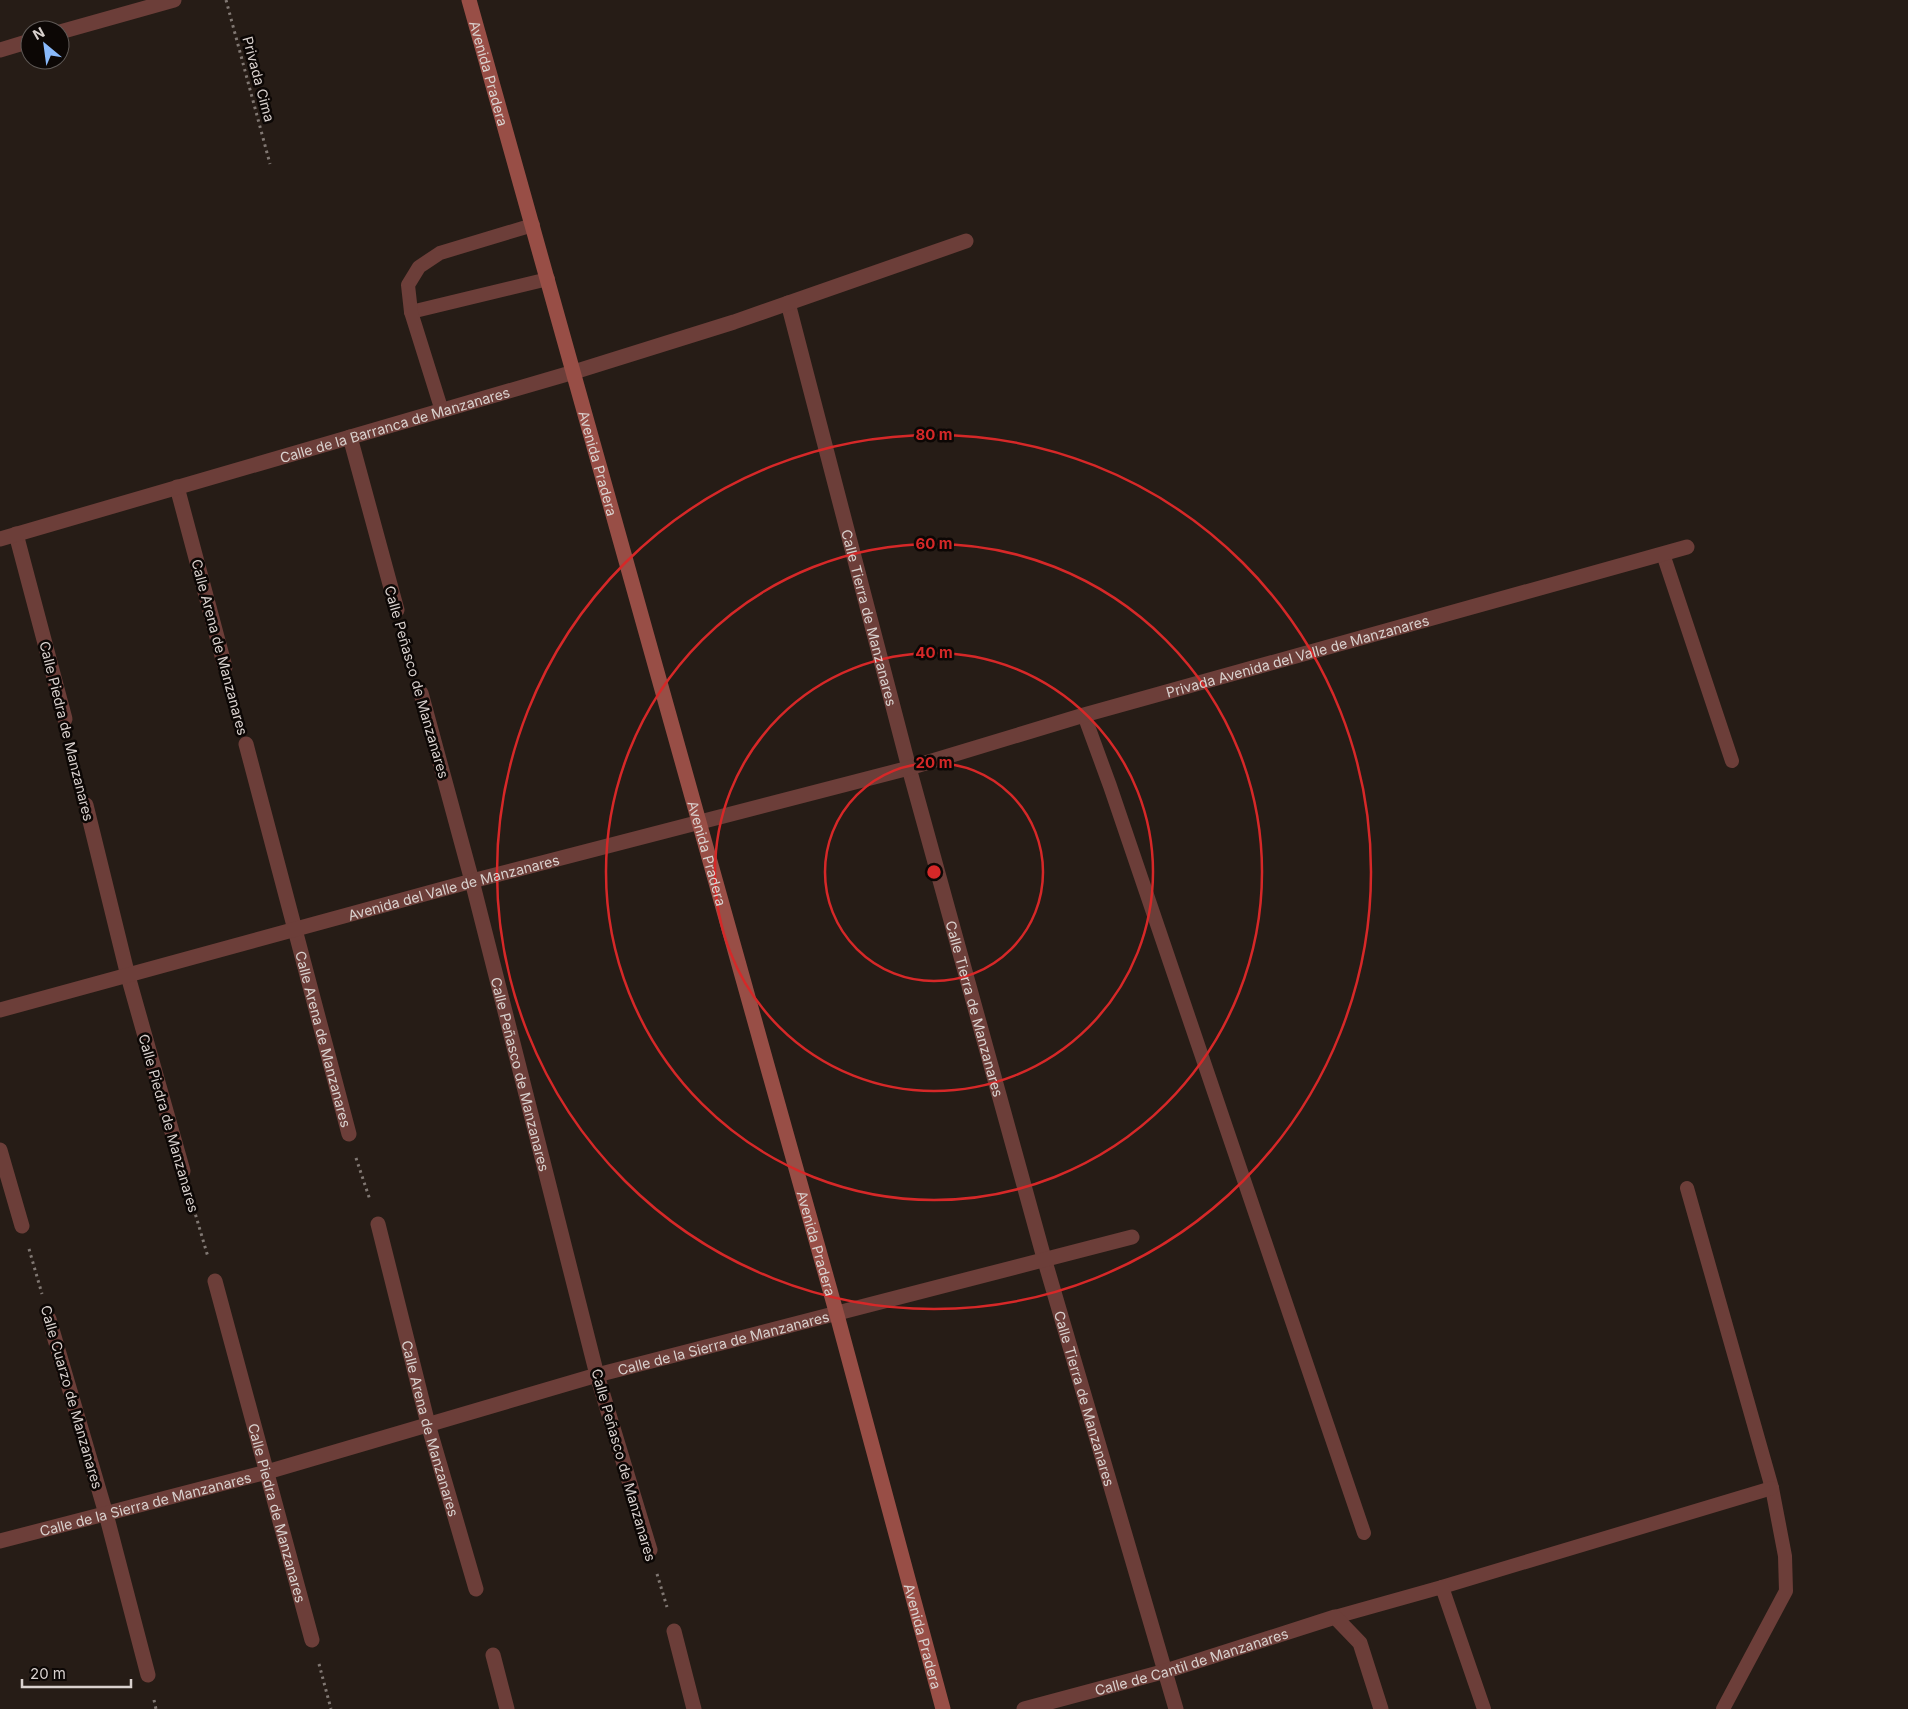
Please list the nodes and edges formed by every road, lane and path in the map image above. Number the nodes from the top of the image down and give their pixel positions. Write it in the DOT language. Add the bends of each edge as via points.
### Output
graph roads {
  1 [pos="174,0"];
  2 [pos="226,0"];
  3 [pos="469,0"];
  4 [pos="70,29"];
  5 [pos="20,44"];
  6 [pos="0,50"];
  7 [pos="270,164"];
  8 [pos="533,225"];
  9 [pos="966,242"];
  10 [pos="548,279"];
  11 [pos="788,304"];
  12 [pos="411,312"];
  13 [pos="574,372"];
  14 [pos="442,411"];
  15 [pos="350,437"];
  16 [pos="177,487"];
  17 [pos="16,534"];
  18 [pos="0,539"];
  19 [pos="1686,547"];
  20 [pos="1663,554"];
  21 [pos="397,610"];
  22 [pos="225,667"];
  23 [pos="422,694"];
  24 [pos="1084,714"];
  25 [pos="65,719"];
  26 [pos="246,744"];
  27 [pos="1732,761"];
  28 [pos="909,768"];
  29 [pos="86,805"];
  30 [pos="700,822"];
  31 [pos="472,881"];
  32 [pos="296,929"];
  33 [pos="128,976"];
  34 [pos="0,1010"];
  35 [pos="349,1134"];
  36 [pos="0,1150"];
  37 [pos="182,1171"];
  38 [pos="1687,1188"];
  39 [pos="378,1224"];
  40 [pos="22,1226"];
  41 [pos="1132,1237"];
  42 [pos="1044,1258"];
  43 [pos="215,1280"];
  44 [pos="837,1315"];
  45 [pos="49,1318"];
  46 [pos="597,1375"];
  47 [pos="428,1424"];
  48 [pos="267,1472"];
  49 [pos="1772,1488"];
  50 [pos="106,1514"];
  51 [pos="1364,1533"];
  52 [pos="0,1541"];
  53 [pos="650,1550"];
  54 [pos="1442,1587"];
  55 [pos="476,1589"];
  56 [pos="1335,1617"];
  57 [pos="674,1631"];
  58 [pos="312,1640"];
  59 [pos="493,1655"];
  60 [pos="1166,1671"];
  61 [pos="148,1675"];
  62 [pos="331,1709"];
  63 [pos="507,1709"];
  64 [pos="694,1709"];
  65 [pos="943,1709"];
  66 [pos="1024,1709"];
  67 [pos="1176,1709"];
  68 [pos="1381,1709"];
  69 [pos="1484,1709"];
  70 [pos="1723,1709"];
  1 -- 4 [label="street"];
  2 -- 7 [label="path, Privada Cima"];
  3 -- 8 [label="street, Avenida Pradera"];
  5 -- 6 [label="street"];
  8 -- 10 [label="street, Avenida Pradera"];
  8 -- 12 [label="lane" via="440,253 419,267 408,285"];
  9 -- 11 [label="street, Calle de la Barranca de Manzanares"];
  10 -- 12 [label="lane"];
  10 -- 13 [label="street, Avenida Pradera"];
  11 -- 13 [label="street, Calle de la Barranca de Manzanares"];
  11 -- 28 [label="street, Calle Tierra de Manzanares"];
  12 -- 14 [label="lane"];
  13 -- 14 [label="street, Calle de la Barranca de Manzanares"];
  13 -- 30 [label="street, Avenida Pradera"];
  14 -- 15 [label="street, Calle de la Barranca de Manzanares"];
  15 -- 16 [label="street, Calle de la Barranca de Manzanares"];
  15 -- 21 [label="street, Calle Peñasco de Manzanares"];
  16 -- 17 [label="street, Calle de la Barranca de Manzanares"];
  16 -- 22 [label="street, Calle Arena de Manzanares"];
  17 -- 18 [label="street, Calle de la Barranca de Manzanares"];
  17 -- 25 [label="street, Calle Piedra de Manzanares"];
  19 -- 20 [label="street, Privada Avenida del Valle de Manzanares"];
  20 -- 24 [label="street, Privada Avenida del Valle de Manzanares"];
  20 -- 27 [label="lane"];
  21 -- 23 [label="path, Calle Peñasco de Manzanares"];
  22 -- 26 [label="path, Calle Arena de Manzanares"];
  23 -- 31 [label="street, Calle Peñasco de Manzanares"];
  24 -- 28 [label="street, Privada Avenida del Valle de Manzanares"];
  24 -- 51 [label="lane"];
  25 -- 29 [label="path, Calle Piedra de Manzanares"];
  26 -- 32 [label="street, Calle Arena de Manzanares"];
  28 -- 30 [label="street, Avenida del Valle de Manzanares"];
  28 -- 42 [label="street, Calle Tierra de Manzanares"];
  29 -- 33 [label="street, Calle Piedra de Manzanares"];
  30 -- 31 [label="street, Avenida del Valle de Manzanares"];
  30 -- 44 [label="street, Avenida Pradera"];
  31 -- 32 [label="street, Avenida del Valle de Manzanares"];
  31 -- 46 [label="street, Calle Peñasco de Manzanares"];
  32 -- 33 [label="street, Avenida del Valle de Manzanares"];
  32 -- 35 [label="street, Calle Arena de Manzanares"];
  33 -- 34 [label="street, Avenida del Valle de Manzanares"];
  33 -- 37 [label="street, Calle Piedra de Manzanares"];
  35 -- 39 [label="path, Calle Arena de Manzanares"];
  36 -- 40 [label="street"];
  37 -- 43 [label="path, Calle Piedra de Manzanares"];
  38 -- 49 [label="lane"];
  39 -- 47 [label="street, Calle Arena de Manzanares"];
  40 -- 45 [label="path, Calle Cuarzo de Manzanares"];
  41 -- 42 [label="street, Calle de la Sierra de Manzanares"];
  42 -- 44 [label="street, Calle de la Sierra de Manzanares"];
  42 -- 60 [label="street, Calle Tierra de Manzanares"];
  43 -- 48 [label="street, Calle Piedra de Manzanares"];
  44 -- 46 [label="street, Calle de la Sierra de Manzanares"];
  44 -- 65 [label="street, Avenida Pradera"];
  45 -- 50 [label="street, Calle Cuarzo de Manzanares"];
  46 -- 47 [label="street, Calle de la Sierra de Manzanares"];
  46 -- 53 [label="street, Calle Peñasco de Manzanares"];
  47 -- 48 [label="street, Calle de la Sierra de Manzanares"];
  47 -- 55 [label="street, Calle Arena de Manzanares"];
  48 -- 50 [label="street, Calle de la Sierra de Manzanares"];
  48 -- 58 [label="street, Calle Piedra de Manzanares"];
  49 -- 54 [label="lane, Calle de Cantil de Manzanares"];
  49 -- 70 [label="lane" via="1785,1556 1786,1591"];
  50 -- 52 [label="street, Calle de la Sierra de Manzanares"];
  50 -- 61 [label="street, Calle Cuarzo de Manzanares"];
  53 -- 57 [label="path, Calle Peñasco de Manzanares"];
  54 -- 56 [label="lane, Calle de Cantil de Manzanares"];
  54 -- 69 [label="lane"];
  56 -- 60 [label="street, Calle de Cantil de Manzanares"];
  56 -- 68 [label="street" via="1360,1643"];
  57 -- 64 [label="street"];
  58 -- 62 [label="path"];
  59 -- 63 [label="street"];
  60 -- 66 [label="street, Calle de Cantil de Manzanares"];
  60 -- 67 [label="street, Calle Tierra de Manzanares"];
}
